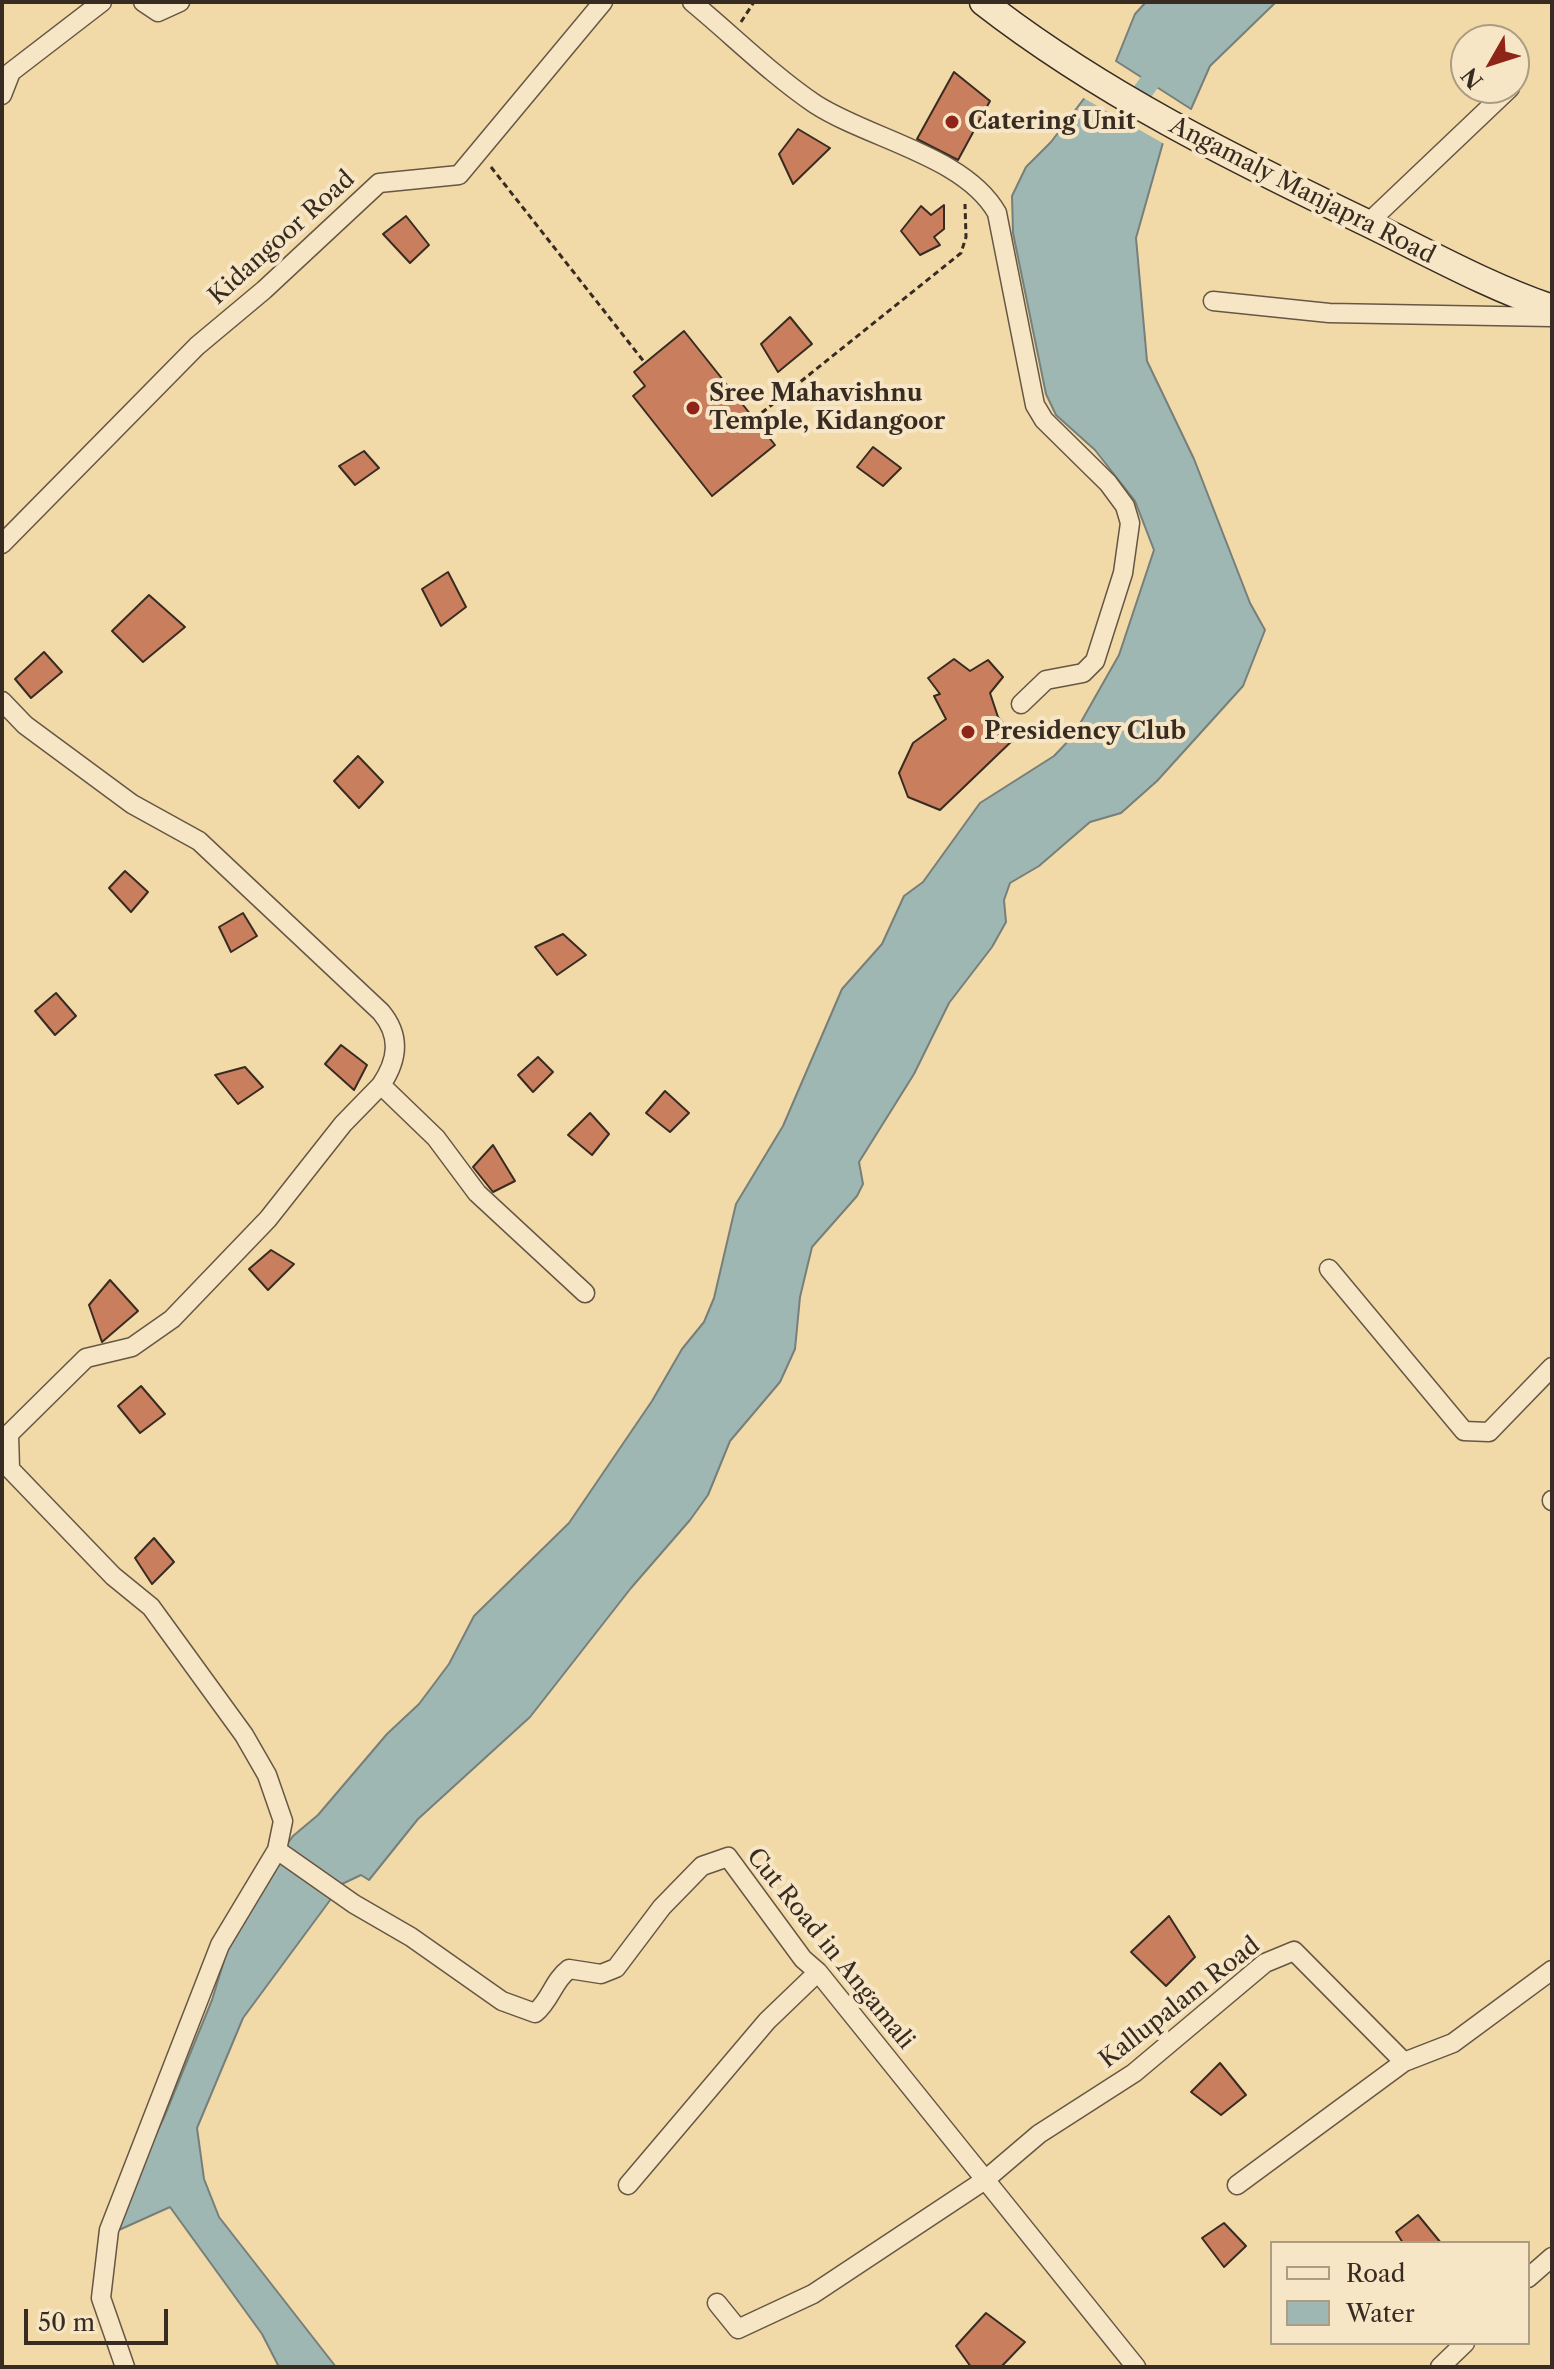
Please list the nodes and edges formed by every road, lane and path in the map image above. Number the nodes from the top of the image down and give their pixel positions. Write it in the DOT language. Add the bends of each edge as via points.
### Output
graph roads {
  1 [pos="102,2"];
  2 [pos="143,2"];
  3 [pos="180,2"];
  4 [pos="603,2"];
  5 [pos="692,2"];
  6 [pos="754,2"];
  7 [pos="983,2"];
  8 [pos="732,35"];
  9 [pos="2,95"];
  10 [pos="1493,104"];
  11 [pos="478,151"];
  12 [pos="956,173"];
  13 [pos="1368,223"];
  14 [pos="1213,301"];
  15 [pos="1552,308"];
  16 [pos="1552,317"];
  17 [pos="645,363"];
  18 [pos="754,419"];
  19 [pos="2,544"];
  20 [pos="2,701"];
  21 [pos="1021,704"];
  22 [pos="381,1085"];
  23 [pos="1329,1269"];
  24 [pos="585,1293"];
  25 [pos="1552,1367"];
  26 [pos="277,1850"];
  27 [pos="1552,1970"];
  28 [pos="818,1972"];
  29 [pos="1404,2062"];
  30 [pos="985,2180"];
  31 [pos="628,2185"];
  32 [pos="1237,2185"];
  33 [pos="1552,2257"];
  34 [pos="1530,2276"];
  35 [pos="717,2303"];
  36 [pos="1463,2345"];
  37 [pos="125,2367"];
  38 [pos="1136,2367"];
  39 [pos="1440,2367"];
  1 -- 9 [label="street" via="17,66"];
  2 -- 3 [label="street" via="158,12"];
  4 -- 11 [label="street, Kidangoor Road"];
  5 -- 8 [label="street"];
  6 -- 8 [label="path"];
  7 -- 13 [label="main road, Angamaly Manjapra Road" via="1036,43 1170,125"];
  8 -- 12 [label="street" via="818,105"];
  10 -- 13 [label="street"];
  11 -- 17 [label="path"];
  11 -- 19 [label="street, Kidangoor Road" via="459,175 379,183 197,346"];
  12 -- 18 [label="path" via="968,215 961,253"];
  12 -- 21 [label="street" via="997,213 1035,405 1108,483 1130,523 1123,573 1095,661 1083,673 1046,680"];
  13 -- 15 [label="main road, Angamaly Manjapra Road" via="1442,262"];
  14 -- 16 [label="street" via="1329,313"];
  20 -- 22 [label="street" via="25,725 132,804 199,841 381,1012 396,1040 393,1062"];
  22 -- 24 [label="street" via="436,1138 477,1193"];
  22 -- 26 [label="street" via="268,1219 172,1319 132,1347 86,1358 9,1434 10,1469 113,1576 151,1607 244,1735 267,1775 283,1821"];
  23 -- 25 [label="street" via="1464,1431 1489,1432"];
  26 -- 28 [label="street, Cut Road in Angamali" via="502,2001 535,2013 569,1969 601,1974 616,1968 662,1907 702,1866 728,1857"];
  26 -- 37 [label="street" via="220,1945 109,2230 101,2298"];
  27 -- 29 [label="street" via="1453,2043"];
  28 -- 30 [label="street, Cut Road in Angamali"];
  28 -- 31 [label="street" via="767,2021"];
  29 -- 30 [label="street, Kallupalam Road" via="1294,1951 1283,1954 1265,1963 1134,2073 1039,2134"];
  29 -- 32 [label="street"];
  30 -- 35 [label="street" via="813,2294 776,2312 738,2329"];
  30 -- 38 [label="street, Cut Road in Angamali"];
  33 -- 34 [label="street"];
  36 -- 39 [label="street"];
}
